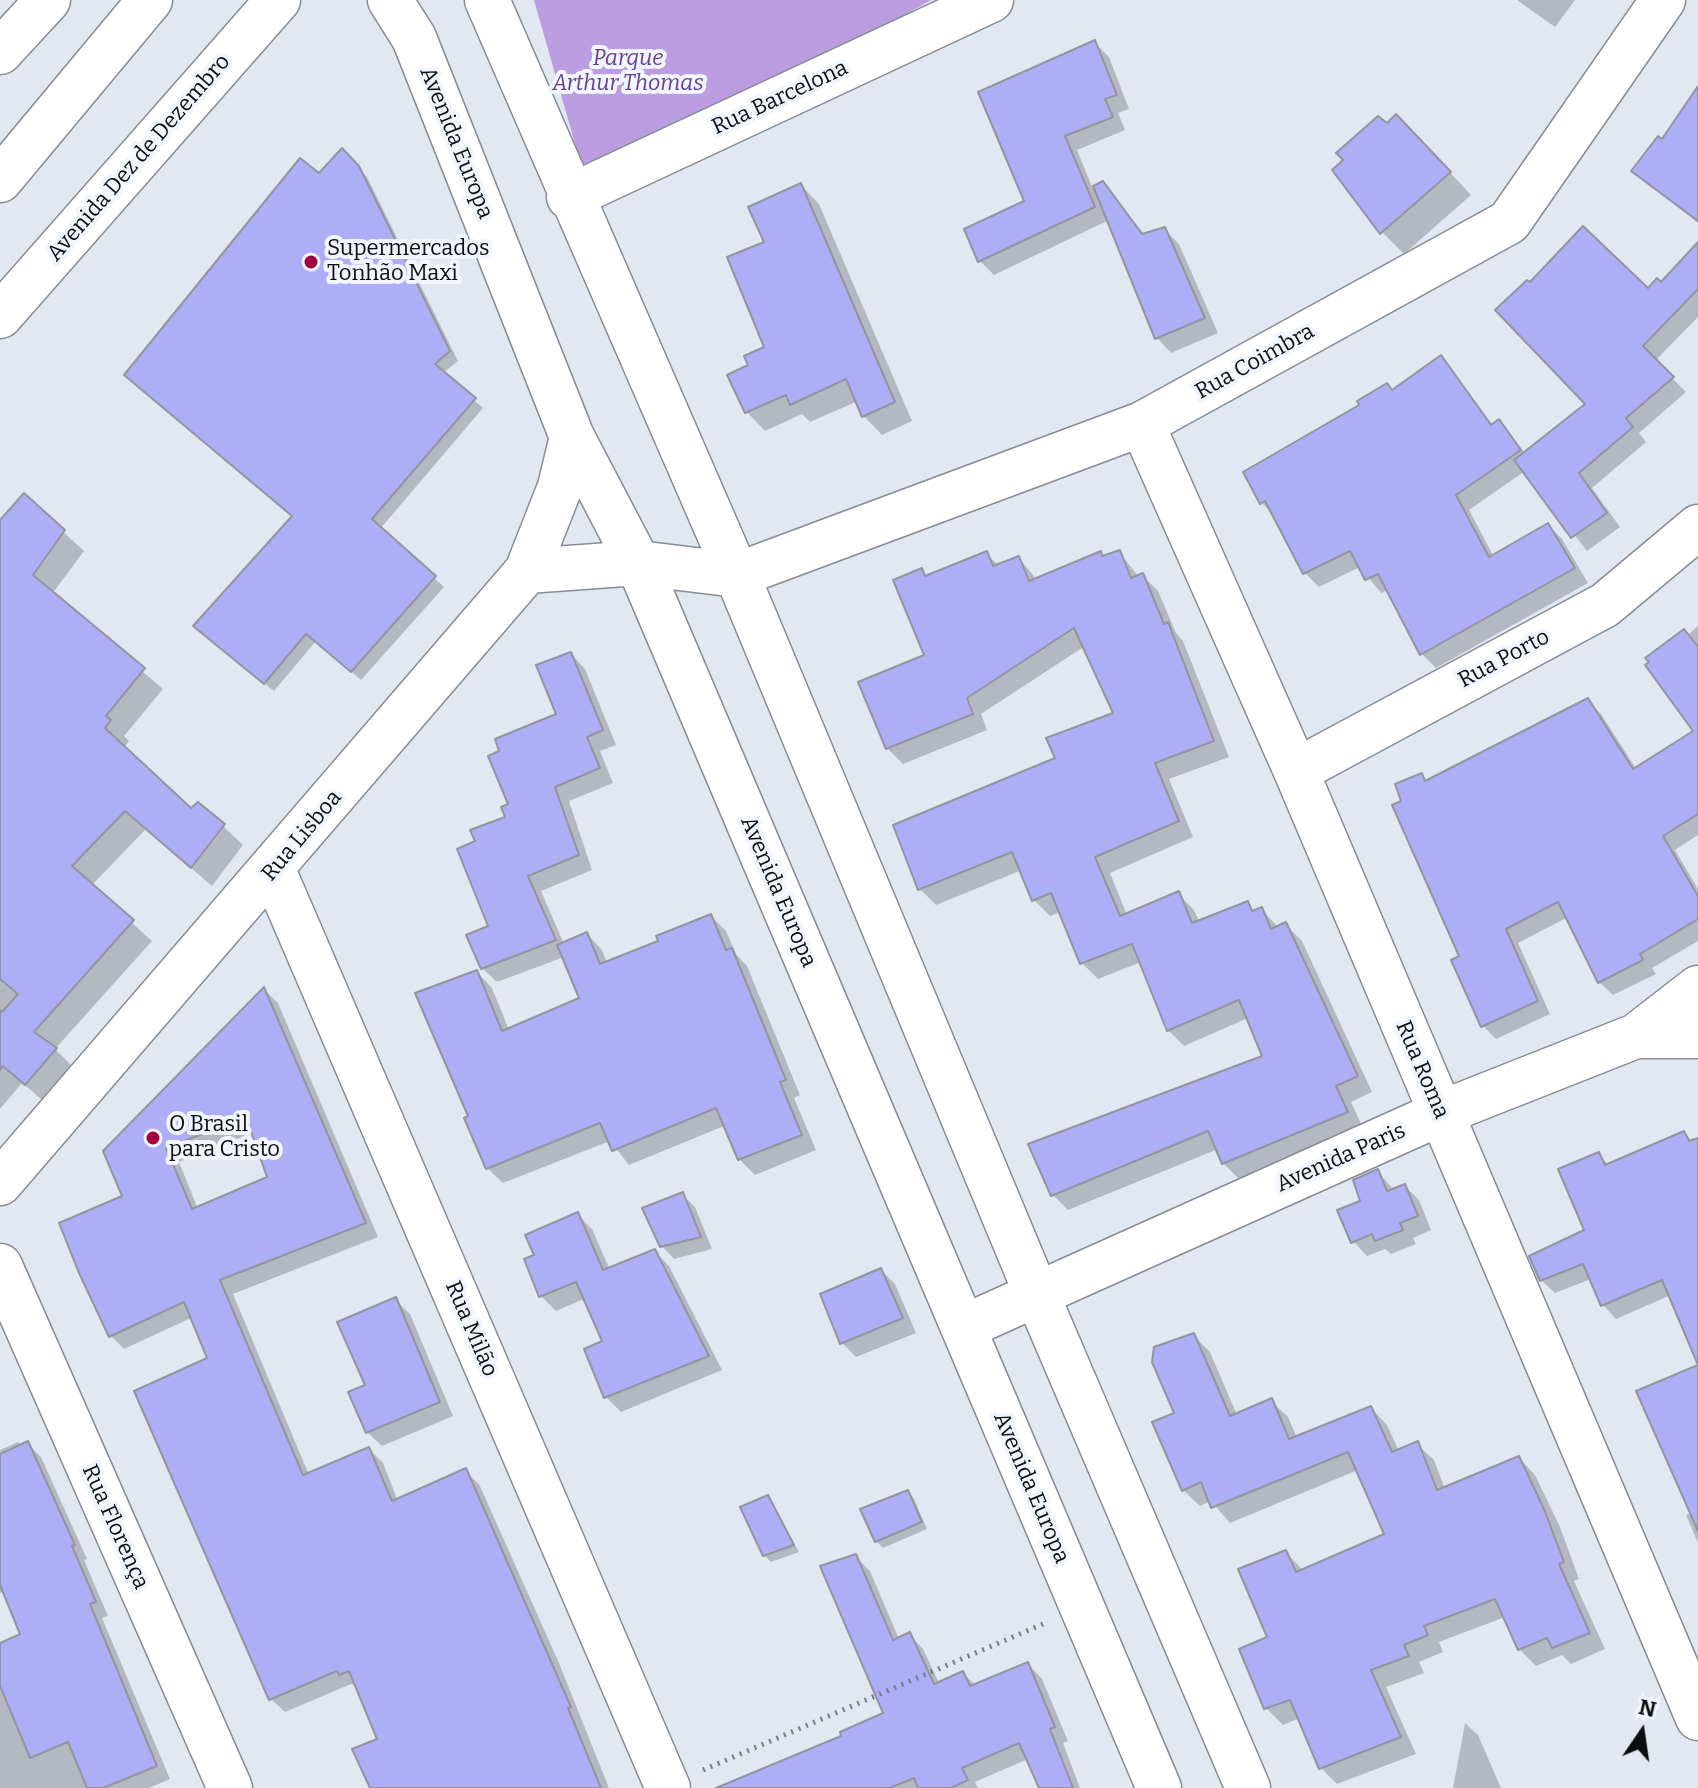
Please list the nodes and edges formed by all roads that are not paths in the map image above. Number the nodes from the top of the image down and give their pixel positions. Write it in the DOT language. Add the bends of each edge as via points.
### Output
graph roads {
  1 [pos="48,0"];
  2 [pos="150,0"];
  3 [pos="278,0"];
  4 [pos="390,0"];
  5 [pos="487,0"];
  6 [pos="991,0"];
  7 [pos="1663,0"];
  8 [pos="0,52"];
  9 [pos="0,180"];
  10 [pos="569,197"];
  11 [pos="0,316"];
  12 [pos="1142,424"];
  13 [pos="572,437"];
  14 [pos="1698,527"];
  15 [pos="638,563"];
  16 [pos="527,571"];
  17 [pos="737,575"];
  18 [pos="1296,771"];
  19 [pos="273,870"];
  20 [pos="1698,988"];
  21 [pos="1636,1036"];
  22 [pos="1698,1036"];
  23 [pos="1441,1113"];
  24 [pos="0,1183"];
  25 [pos="0,1266"];
  26 [pos="1037,1295"];
  27 [pos="964,1327"];
  28 [pos="1698,1718"];
  29 [pos="668,1787"];
  30 [pos="230,1788"];
  31 [pos="1159,1788"];
  32 [pos="1248,1788"];
  1 -- 8 [label="main road"];
  2 -- 9 [label="main road"];
  3 -- 11 [label="main road, Avenida Dez de Dezembro"];
  4 -- 13 [label="main road, Avenida Europa" via="414,38"];
  5 -- 10 [label="main road"];
  6 -- 10 [label="main road, Rua Barcelona"];
  7 -- 12 [label="main road, Rua Coimbra" via="1509,222"];
  10 -- 17 [label="main road"];
  12 -- 17 [label="main road, Rua Coimbra"];
  12 -- 18 [label="main road, Rua Roma"];
  13 -- 15 [label="main road, Avenida Europa"];
  13 -- 16 [label="main road, Rua Lisboa" via="560,487"];
  14 -- 18 [label="main road, Rua Porto" via="1605,605"];
  15 -- 16 [label="main road"];
  15 -- 17 [label="main road"];
  15 -- 27 [label="main road, Avenida Europa"];
  16 -- 19 [label="main road, Rua Lisboa"];
  17 -- 26 [label="main road"];
  18 -- 23 [label="main road, Rua Roma"];
  19 -- 24 [label="main road, Rua Lisboa"];
  19 -- 29 [label="main road, Rua Milão"];
  20 -- 21 [label="main road"];
  21 -- 22 [label="main road, Avenida Paris"];
  21 -- 23 [label="main road, Avenida Paris"];
  23 -- 26 [label="main road, Avenida Paris"];
  23 -- 28 [label="main road, Rua Roma"];
  25 -- 30 [label="main road, Rua Florença"];
  26 -- 27 [label="main road, Avenida Paris"];
  26 -- 32 [label="main road"];
  27 -- 31 [label="main road, Avenida Europa"];
}
